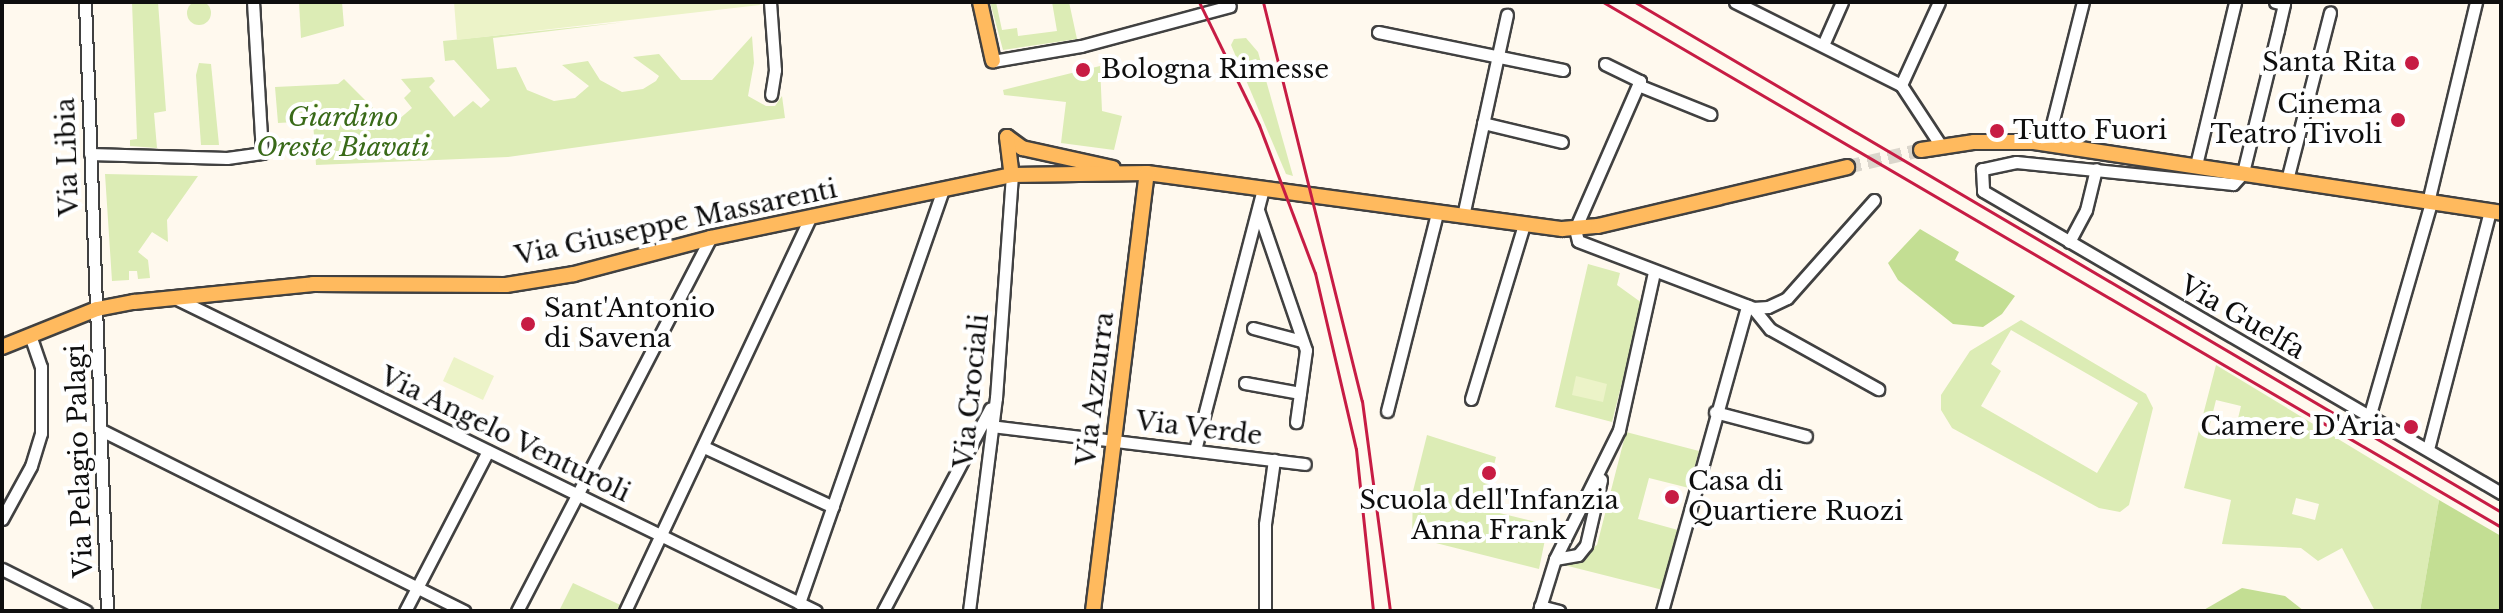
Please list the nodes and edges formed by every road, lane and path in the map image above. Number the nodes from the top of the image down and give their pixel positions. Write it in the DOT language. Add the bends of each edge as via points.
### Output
graph roads {
  1 [pos="85,2"];
  2 [pos="253,2"];
  3 [pos="770,2"];
  4 [pos="980,2"];
  5 [pos="1735,2"];
  6 [pos="1842,2"];
  7 [pos="1939,2"];
  8 [pos="2083,2"];
  9 [pos="2235,2"];
  10 [pos="2275,2"];
  11 [pos="2476,2"];
  12 [pos="1230,6"];
  13 [pos="2330,12"];
  14 [pos="1507,15"];
  15 [pos="1378,32"];
  16 [pos="1823,45"];
  17 [pos="1498,57"];
  18 [pos="993,61"];
  19 [pos="1605,64"];
  20 [pos="1563,70"];
  21 [pos="1638,85"];
  22 [pos="1901,85"];
  23 [pos="771,95"];
  24 [pos="1710,114"];
  25 [pos="1483,123"];
  26 [pos="1562,142"];
  27 [pos="2047,144"];
  28 [pos="1941,146"];
  29 [pos="1921,150"];
  30 [pos="90,154"];
  31 [pos="2196,165"];
  32 [pos="1847,167"];
  33 [pos="2096,169"];
  34 [pos="1125,172"];
  35 [pos="1147,173"];
  36 [pos="2243,173"];
  37 [pos="1012,175"];
  38 [pos="2287,180"];
  39 [pos="943,189"];
  40 [pos="1263,189"];
  41 [pos="1874,200"];
  42 [pos="2430,202"];
  43 [pos="1258,210"];
  44 [pos="2496,212"];
  45 [pos="1437,213"];
  46 [pos="1463,216"];
  47 [pos="810,217"];
  48 [pos="1524,225"];
  49 [pos="1575,229"];
  50 [pos="710,238"];
  51 [pos="2069,242"];
  52 [pos="1654,272"];
  53 [pos="175,298"];
  54 [pos="1750,307"];
  55 [pos="97,309"];
  56 [pos="1253,328"];
  57 [pos="30,335"];
  58 [pos="1302,341"];
  59 [pos="2,347"];
  60 [pos="1245,383"];
  61 [pos="1878,389"];
  62 [pos="1300,393"];
  63 [pos="996,398"];
  64 [pos="1471,399"];
  65 [pos="1387,411"];
  66 [pos="1715,412"];
  67 [pos="2370,414"];
  68 [pos="1296,422"];
  69 [pos="991,426"];
  70 [pos="101,430"];
  71 [pos="1806,436"];
  72 [pos="1113,441"];
  73 [pos="704,447"];
  74 [pos="2428,449"];
  75 [pos="1195,450"];
  76 [pos="488,451"];
  77 [pos="1274,460"];
  78 [pos="1305,464"];
  79 [pos="1603,469"];
  80 [pos="2501,493"];
  81 [pos="579,494"];
  82 [pos="833,507"];
  83 [pos="2,519"];
  84 [pos="661,534"];
  85 [pos="1555,559"];
  86 [pos="2,569"];
  87 [pos="416,587"];
  88 [pos="799,603"];
  89 [pos="1540,608"];
  90 [pos="89,611"];
  91 [pos="107,611"];
  92 [pos="405,611"];
  93 [pos="464,611"];
  94 [pos="517,611"];
  95 [pos="625,611"];
  96 [pos="816,611"];
  97 [pos="883,611"];
  98 [pos="969,611"];
  99 [pos="1093,611"];
  100 [pos="1265,611"];
  101 [pos="1559,611"];
  102 [pos="1662,611"];
  1 -- 30 [label="street, Via Libia"];
  2 -- 30 [label="street" via="262,153 227,158"];
  3 -- 23 [label="street" via="775,70"];
  4 -- 18 [label="main road"];
  5 -- 16 [label="street"];
  6 -- 16 [label="street"];
  7 -- 22 [label="street"];
  8 -- 27 [label="street"];
  9 -- 31 [label="street"];
  10 -- 36 [label="street" via="2284,4"];
  11 -- 42 [label="street"];
  12 -- 18 [label="street" via="1081,46"];
  13 -- 38 [label="street"];
  14 -- 17 [label="street"];
  15 -- 17 [label="street"];
  16 -- 22 [label="street"];
  17 -- 20 [label="street"];
  17 -- 25 [label="street"];
  19 -- 21 [label="street" via="1640,81"];
  21 -- 24 [label="street"];
  21 -- 49 [label="street"];
  22 -- 28 [label="street"];
  25 -- 26 [label="street"];
  25 -- 46 [label="street"];
  27 -- 28 [label="main road"];
  27 -- 31 [label="main road"];
  28 -- 29 [label="main road"];
  30 -- 55 [label="street, Via Libia"];
  31 -- 36 [label="main road"];
  32 -- 49 [label="main road, Via Giuseppe Massarenti"];
  33 -- 36 [label="street" via="2201,184 2233,184"];
  33 -- 51 [label="street" via="2086,210"];
  33 -- 51 [label="street, Via Guelfa" via="2016,162 1982,169 1983,191"];
  34 -- 35 [label="main road, Via Giuseppe Massarenti"];
  34 -- 37 [label="main road, Via Giuseppe Massarenti"];
  34 -- 37 [label="main road, Via Giuseppe Massarenti" via="1022,148 1007,137"];
  35 -- 40 [label="main road, Via Giuseppe Massarenti"];
  35 -- 72 [label="main road, Via Azzurra"];
  36 -- 38 [label="main road"];
  37 -- 39 [label="main road, Via Giuseppe Massarenti"];
  37 -- 63 [label="street, Via Crociali"];
  38 -- 42 [label="main road"];
  39 -- 47 [label="main road, Via Giuseppe Massarenti"];
  39 -- 82 [label="street"];
  40 -- 43 [label="street"];
  40 -- 45 [label="main road, Via Giuseppe Massarenti"];
  41 -- 54 [label="street" via="1794,291 1768,307"];
  42 -- 44 [label="main road"];
  42 -- 67 [label="street"];
  43 -- 58 [label="street"];
  43 -- 75 [label="street"];
  44 -- 74 [label="street"];
  45 -- 46 [label="main road, Via Giuseppe Massarenti"];
  45 -- 65 [label="street"];
  46 -- 48 [label="main road, Via Giuseppe Massarenti"];
  47 -- 50 [label="main road, Via Giuseppe Massarenti"];
  47 -- 73 [label="street"];
  48 -- 49 [label="main road, Via Giuseppe Massarenti"];
  48 -- 64 [label="street"];
  49 -- 52 [label="street" via="1587,248"];
  50 -- 53 [label="main road, Via Giuseppe Massarenti" via="516,284 313,284"];
  50 -- 81 [label="street"];
  51 -- 67 [label="street, Via Guelfa"];
  52 -- 54 [label="street"];
  52 -- 79 [label="street" via="1619,430"];
  53 -- 55 [label="main road, Via Giuseppe Massarenti"];
  53 -- 76 [label="street, Via Angelo Venturoli"];
  54 -- 61 [label="street" via="1770,329"];
  54 -- 66 [label="street"];
  55 -- 57 [label="main road, Via Giuseppe Massarenti"];
  55 -- 70 [label="street, Via Pelagio Palagi"];
  56 -- 58 [label="street"];
  57 -- 59 [label="main road, Via Giuseppe Massarenti"];
  57 -- 83 [label="street" via="41,367 41,433 31,466"];
  58 -- 62 [label="street"];
  60 -- 62 [label="street"];
  62 -- 68 [label="street"];
  63 -- 69 [label="street, Via Crociali"];
  63 -- 97 [label="street"];
  66 -- 71 [label="street"];
  66 -- 102 [label="street"];
  67 -- 74 [label="street, Via Guelfa"];
  69 -- 72 [label="street, Via Verde"];
  69 -- 98 [label="street, Via Crociali"];
  70 -- 87 [label="street"];
  70 -- 91 [label="street, Via Pelagio Palagi"];
  72 -- 75 [label="street, Via Verde"];
  72 -- 99 [label="main road, Via Azzurra"];
  73 -- 82 [label="street"];
  73 -- 84 [label="street"];
  74 -- 80 [label="street, Via Guelfa"];
  75 -- 77 [label="street, Via Verde"];
  76 -- 81 [label="street, Via Angelo Venturoli"];
  76 -- 87 [label="street"];
  77 -- 78 [label="street, Via Verde"];
  77 -- 100 [label="street" via="1265,524"];
  79 -- 85 [label="street"];
  79 -- 85 [label="street" via="1586,545 1578,555"];
  81 -- 84 [label="street, Via Angelo Venturoli"];
  81 -- 94 [label="street"];
  82 -- 88 [label="street"];
  84 -- 88 [label="street, Via Angelo Venturoli"];
  84 -- 95 [label="street"];
  85 -- 89 [label="street"];
  86 -- 90 [label="street"];
  87 -- 92 [label="street"];
  87 -- 93 [label="street"];
  88 -- 96 [label="street, Via Angelo Venturoli"];
  89 -- 101 [label="street"];
}
